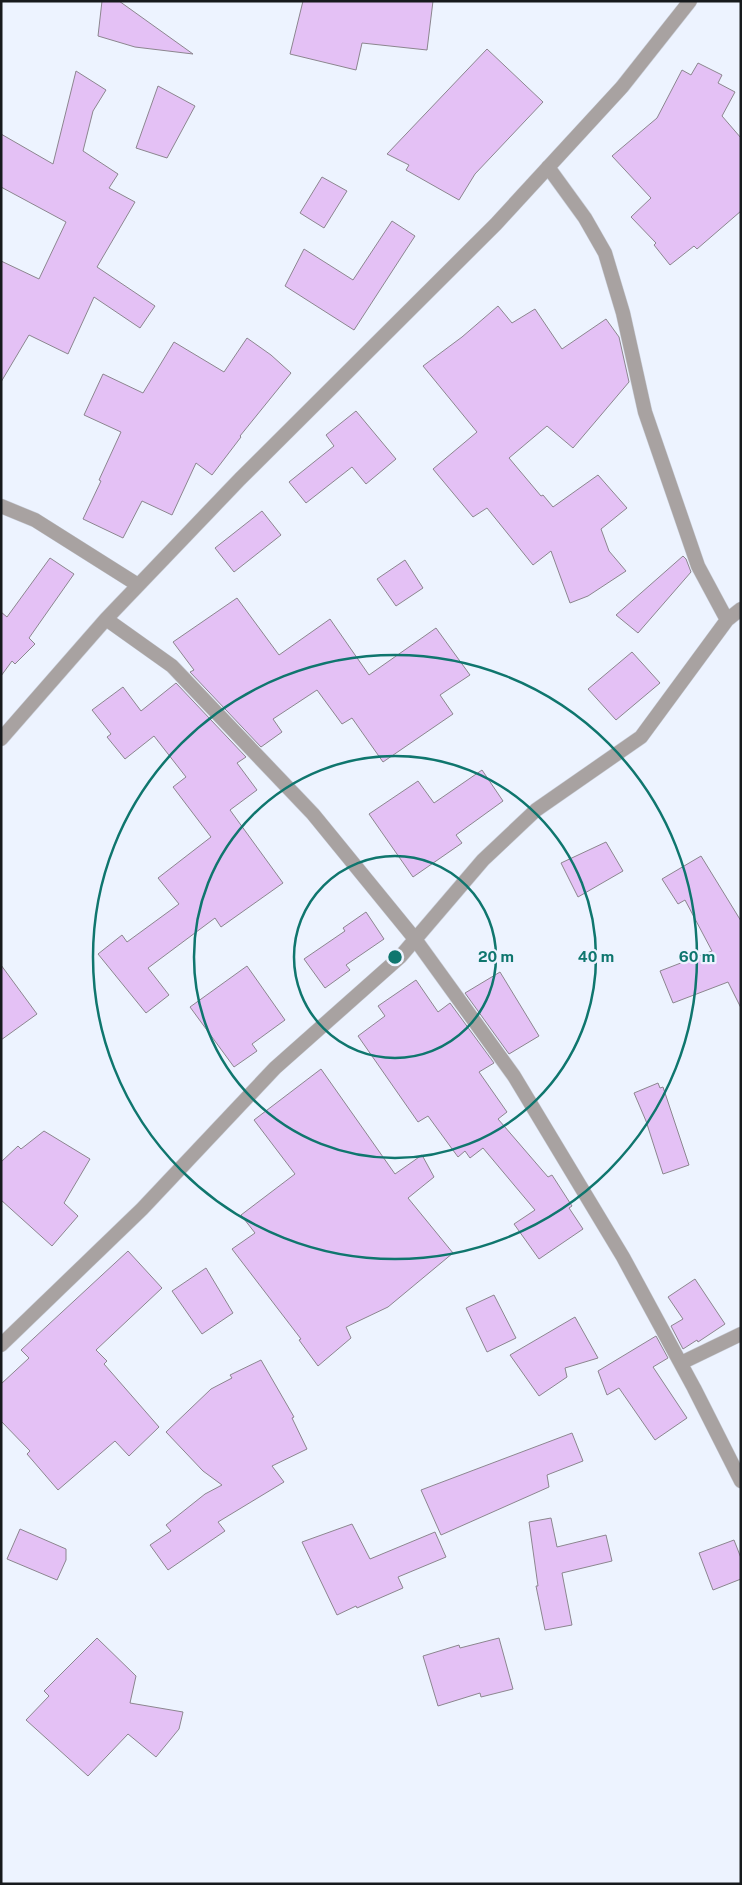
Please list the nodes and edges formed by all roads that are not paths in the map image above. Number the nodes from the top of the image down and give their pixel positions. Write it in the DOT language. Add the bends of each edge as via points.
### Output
graph roads {
  1 [pos="690,1"];
  2 [pos="548,167"];
  3 [pos="1,506"];
  4 [pos="138,585"];
  5 [pos="741,609"];
  6 [pos="106,620"];
  7 [pos="727,620"];
  8 [pos="1,739"];
  9 [pos="415,938"];
  10 [pos="741,1334"];
  11 [pos="1,1345"];
  12 [pos="681,1363"];
  13 [pos="741,1481"];
  1 -- 2 [label="street" via="622,87"];
  2 -- 4 [label="street" via="496,224"];
  2 -- 7 [label="street" via="586,218 605,253 645,412 698,566"];
  3 -- 4 [label="street" via="35,520"];
  4 -- 6 [label="street"];
  5 -- 7 [label="street"];
  6 -- 8 [label="street"];
  6 -- 9 [label="street" via="172,666 313,814"];
  7 -- 9 [label="street" via="641,738 536,810 483,860"];
  9 -- 11 [label="street" via="400,957 276,1068 142,1209"];
  9 -- 12 [label="street" via="514,1076 623,1257"];
  10 -- 12 [label="street"];
  12 -- 13 [label="street"];
}
